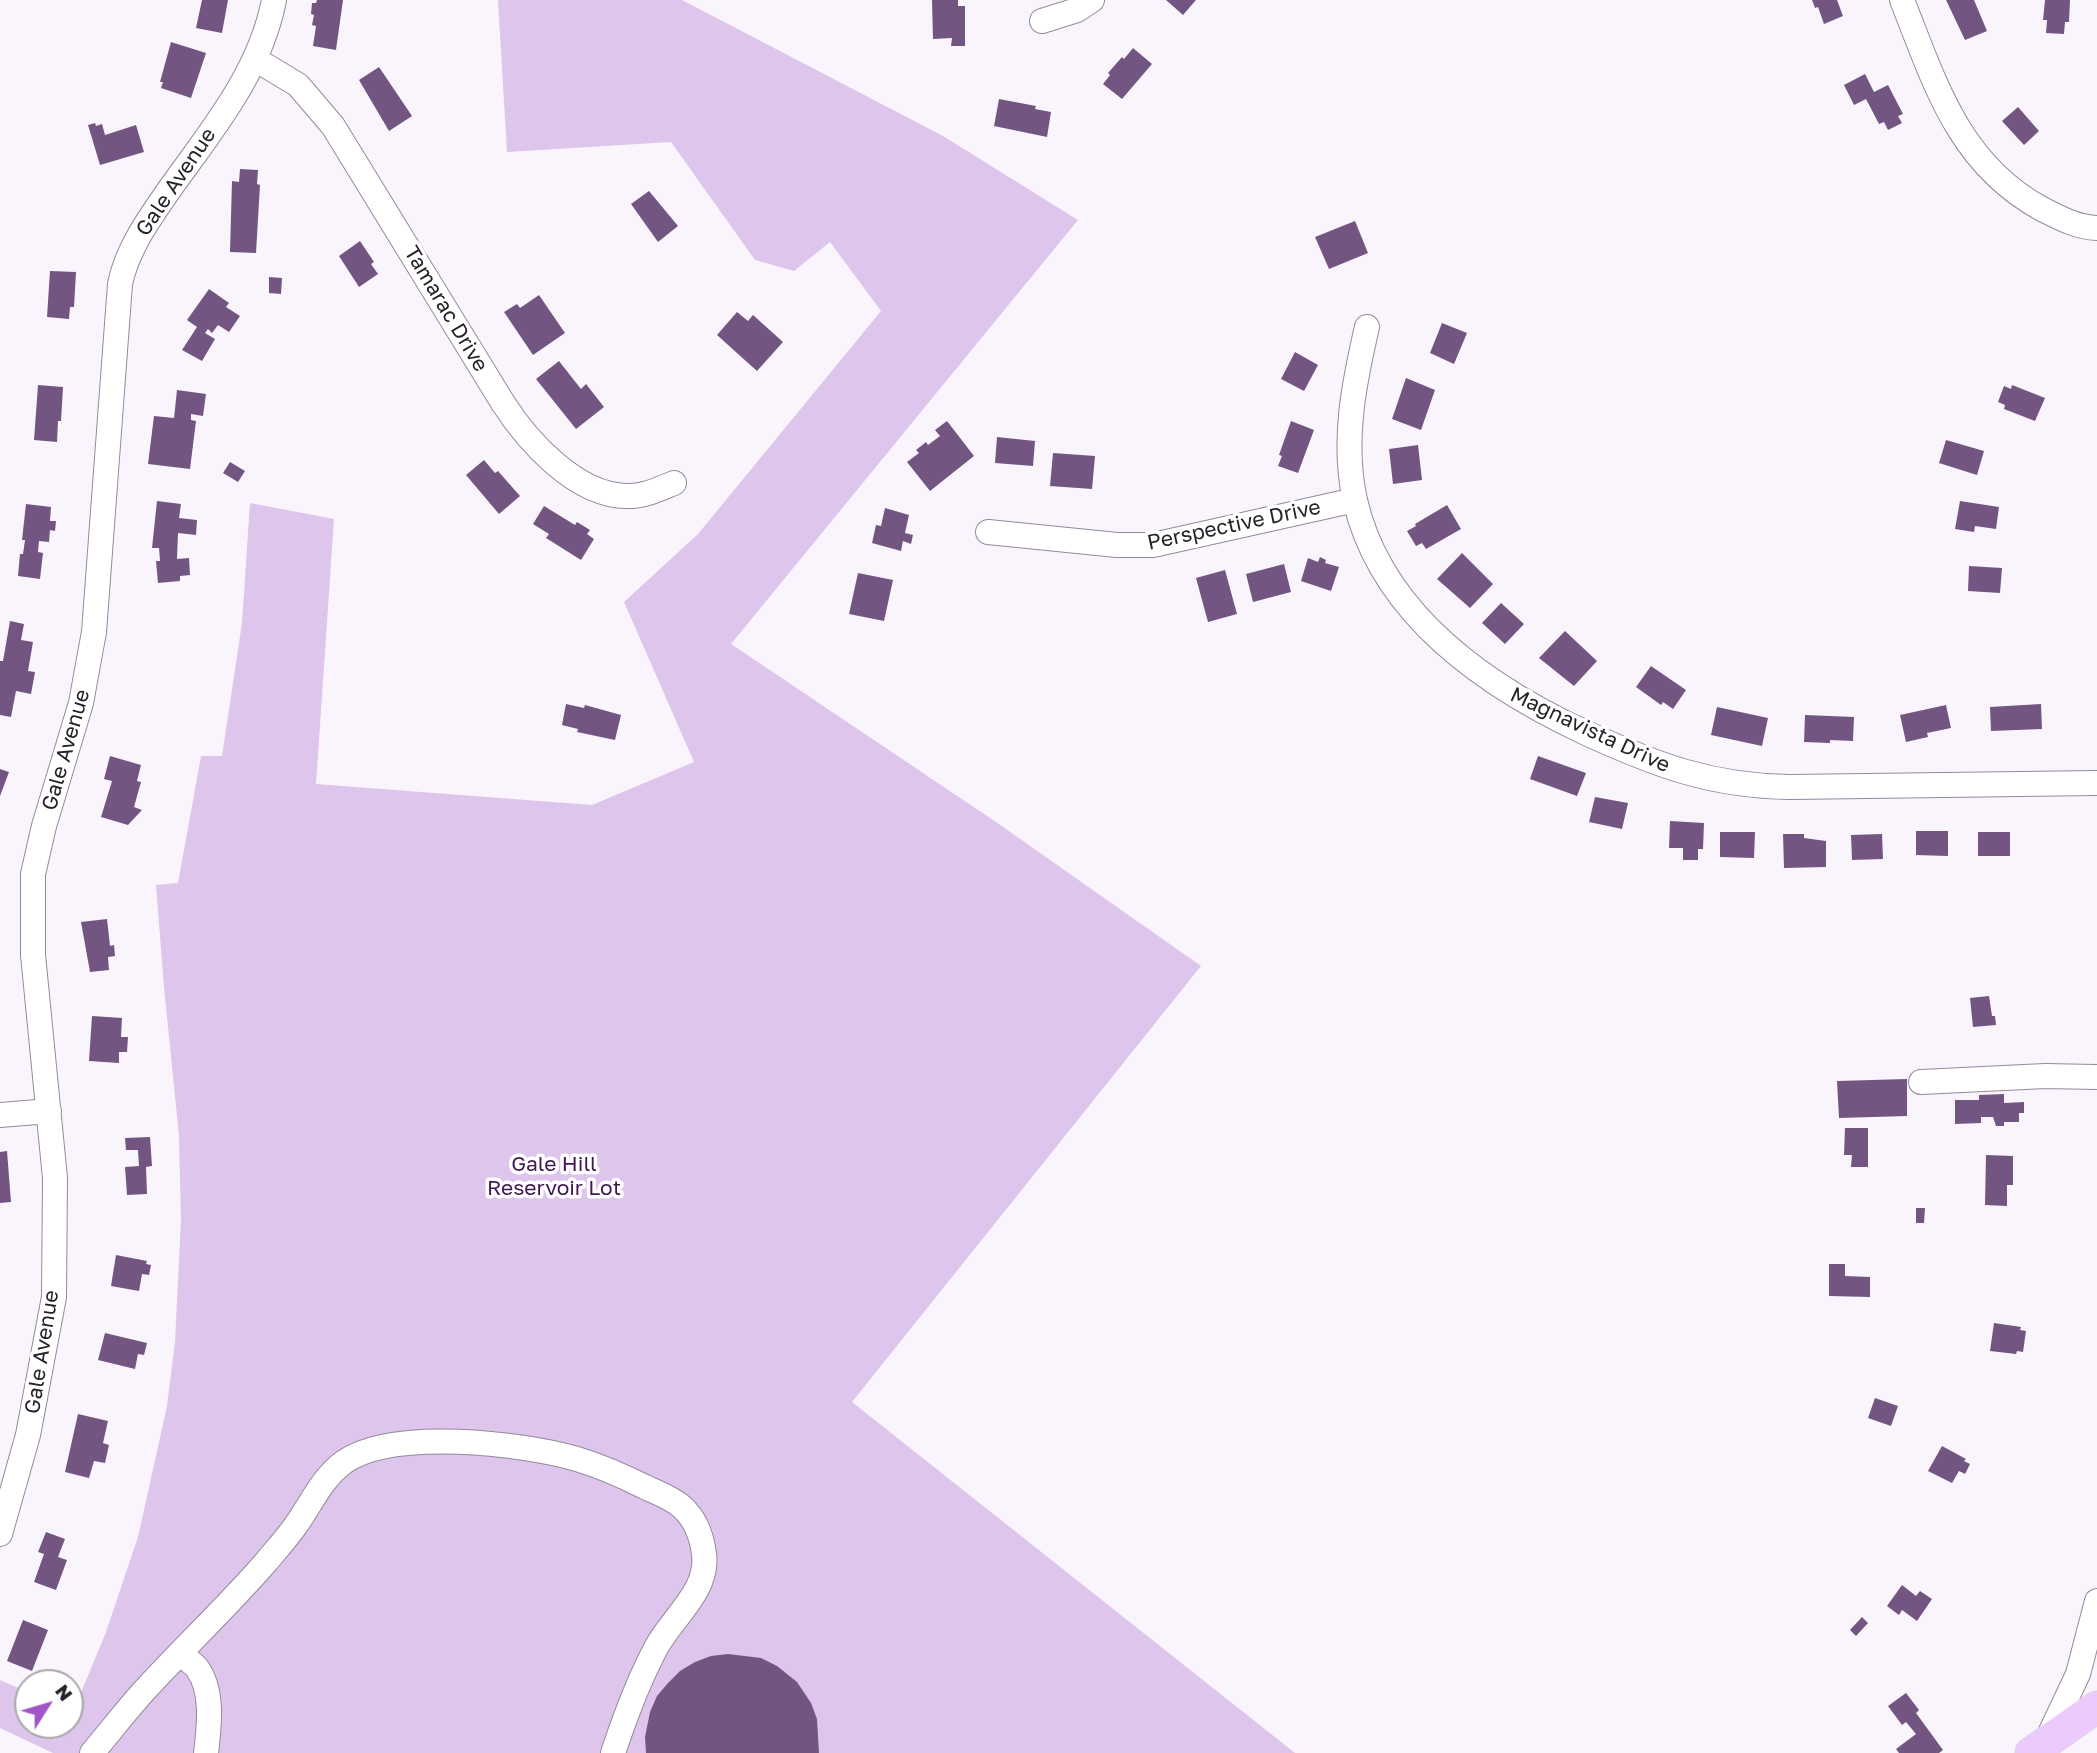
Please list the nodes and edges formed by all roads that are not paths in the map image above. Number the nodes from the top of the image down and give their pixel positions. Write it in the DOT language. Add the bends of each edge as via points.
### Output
graph roads {
  1 [pos="274,0"];
  2 [pos="1092,0"];
  3 [pos="1902,0"];
  4 [pos="1042,22"];
  5 [pos="255,59"];
  6 [pos="2097,228"];
  7 [pos="1367,327"];
  8 [pos="674,483"];
  9 [pos="1355,500"];
  10 [pos="988,532"];
  11 [pos="2097,783"];
  12 [pos="2097,1077"];
  13 [pos="1921,1082"];
  14 [pos="49,1111"];
  15 [pos="0,1115"];
  16 [pos="0,1535"];
  17 [pos="2097,1601"];
  18 [pos="180,1654"];
  19 [pos="2097,1707"];
  20 [pos="2038,1748"];
  21 [pos="92,1753"];
  22 [pos="206,1753"];
  23 [pos="613,1753"];
  1 -- 5 [label="street, Gale Avenue"];
  2 -- 4 [label="street"];
  3 -- 6 [label="street" via="1947,108 1983,163 2021,197 2082,228"];
  5 -- 8 [label="street, Tamarac Drive" via="298,85 333,126 503,403 532,442 568,473 611,495 639,496"];
  5 -- 14 [label="street, Gale Avenue" via="146,223 120,284 94,632 81,703 33,874 33,955"];
  7 -- 9 [label="street, Magnavista Drive" via="1349,436"];
  9 -- 10 [label="street, Perspective Drive" via="1153,545"];
  9 -- 11 [label="street, Magnavista Drive" via="1381,566 1411,608 1456,654 1529,705 1673,770 1759,787"];
  12 -- 13 [label="street"];
  14 -- 15 [label="street"];
  14 -- 16 [label="street, Gale Avenue" via="55,1178 54,1297 28,1435"];
  17 -- 20 [label="street" via="2078,1674"];
  18 -- 21 [label="street"];
  18 -- 22 [label="street" via="197,1668 206,1687"];
  18 -- 23 [label="street" via="265,1563 327,1478 356,1455 393,1444 432,1443 497,1444 548,1453 603,1468 667,1497 691,1519 702,1543 704,1569 699,1583 658,1644"];
  19 -- 20 [label="main road"];
}
